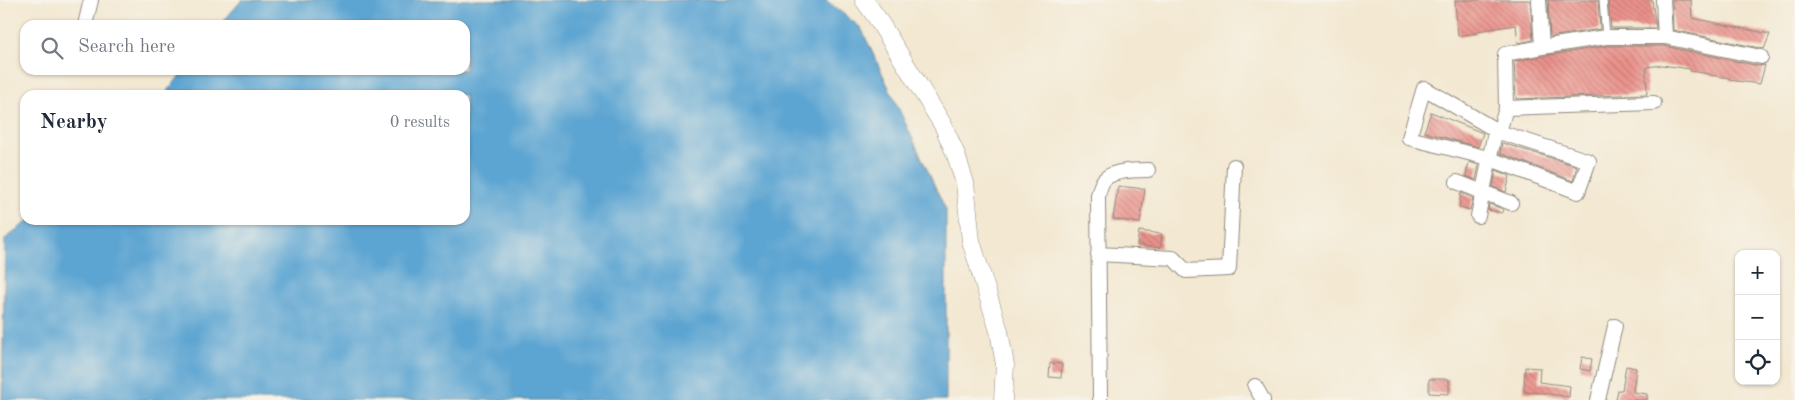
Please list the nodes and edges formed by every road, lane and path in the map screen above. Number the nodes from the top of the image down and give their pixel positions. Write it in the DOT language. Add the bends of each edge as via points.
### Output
graph roads {
  1 [pos="91,0"];
  2 [pos="864,0"];
  3 [pos="1539,0"];
  4 [pos="1603,0"];
  5 [pos="1663,0"];
  6 [pos="86,20"];
  7 [pos="1665,37"];
  8 [pos="1606,38"];
  9 [pos="1542,47"];
  10 [pos="1761,57"];
  11 [pos="1654,103"];
  12 [pos="1506,108"];
  13 [pos="1499,132"];
  14 [pos="1488,158"];
  15 [pos="1234,166"];
  16 [pos="1148,170"];
  17 [pos="1457,182"];
  18 [pos="1482,193"];
  19 [pos="1511,203"];
  20 [pos="1478,216"];
  21 [pos="1098,254"];
  22 [pos="1614,326"];
  23 [pos="1255,386"];
  24 [pos="1003,400"];
  25 [pos="1100,400"];
  26 [pos="1263,400"];
  27 [pos="1598,400"];
  1 -- 6 [label="street"];
  2 -- 24 [label="street" via="943,125 956,155 964,183 971,240 999,331 1005,365"];
  3 -- 9 [label="street"];
  4 -- 8 [label="lane"];
  5 -- 7 [label="street"];
  7 -- 8 [label="street"];
  7 -- 10 [label="street"];
  8 -- 9 [label="street"];
  9 -- 12 [label="street" via="1504,54"];
  11 -- 12 [label="street"];
  12 -- 13 [label="street"];
  13 -- 14 [label="street" via="1494,136"];
  13 -- 14 [label="street" via="1424,88 1409,138"];
  13 -- 14 [label="street" via="1589,161 1578,192"];
  14 -- 18 [label="street"];
  15 -- 21 [label="street" via="1229,268 1186,271 1173,258"];
  16 -- 21 [label="street" via="1126,171 1102,182 1098,196"];
  17 -- 18 [label="street"];
  18 -- 19 [label="street"];
  18 -- 20 [label="street"];
  21 -- 25 [label="street"];
  22 -- 27 [label="street"];
  23 -- 26 [label="street"];
}
